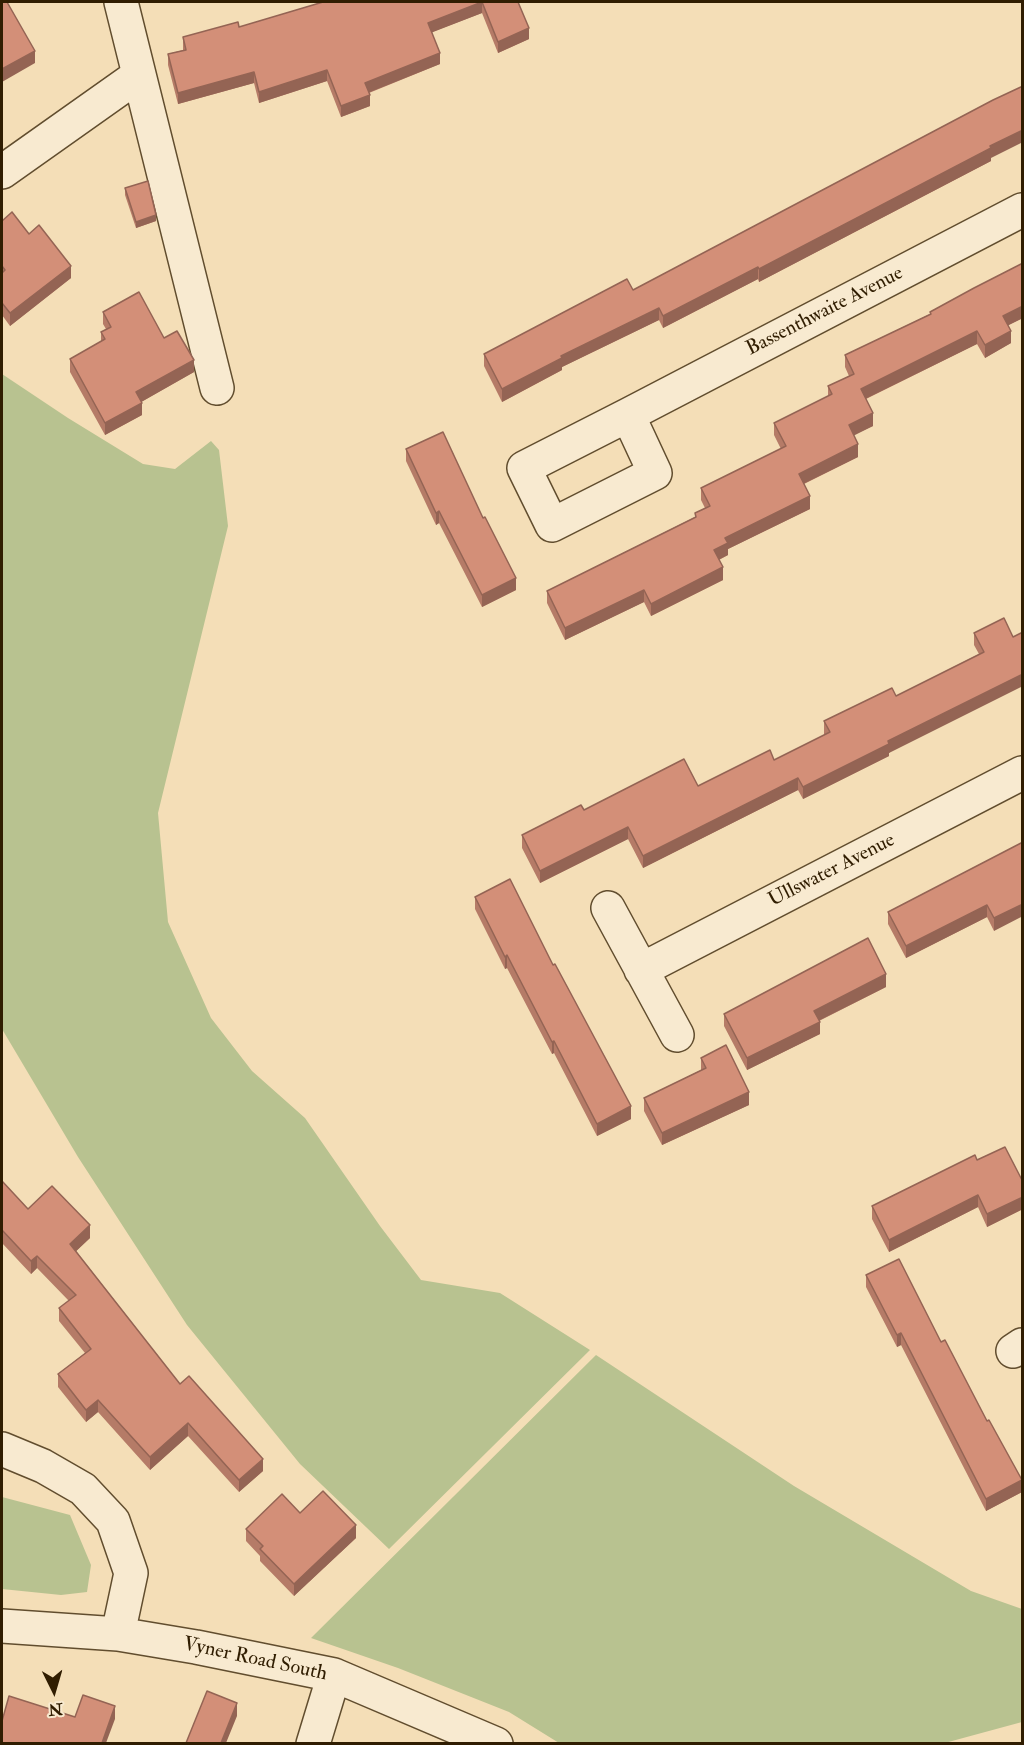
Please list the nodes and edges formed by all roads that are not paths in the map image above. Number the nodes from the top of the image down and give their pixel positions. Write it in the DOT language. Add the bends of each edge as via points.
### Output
graph roads {
  1 [pos="121,2"];
  2 [pos="139,75"];
  3 [pos="2,172"];
  4 [pos="1023,210"];
  5 [pos="217,388"];
  6 [pos="628,415"];
  7 [pos="1023,773"];
  8 [pos="608,908"];
  9 [pos="641,970"];
  10 [pos="677,1035"];
  11 [pos="2,1449"];
  12 [pos="2,1626"];
  13 [pos="118,1634"];
  14 [pos="334,1675"];
  15 [pos="313,1743"];
  16 [pos="496,1743"];
  1 -- 2 [label="street"];
  2 -- 3 [label="street"];
  2 -- 5 [label="street"];
  4 -- 6 [label="street, Bassenthwaite Avenue"];
  7 -- 9 [label="street, Ullswater Avenue"];
  8 -- 9 [label="street"];
  9 -- 10 [label="street"];
  11 -- 13 [label="street" via="83,1489 113,1521 131,1573"];
  12 -- 13 [label="street, Vyner Road South"];
  13 -- 14 [label="street, Vyner Road South"];
  14 -- 15 [label="street"];
  14 -- 16 [label="street, Vyner Road South"];
}
